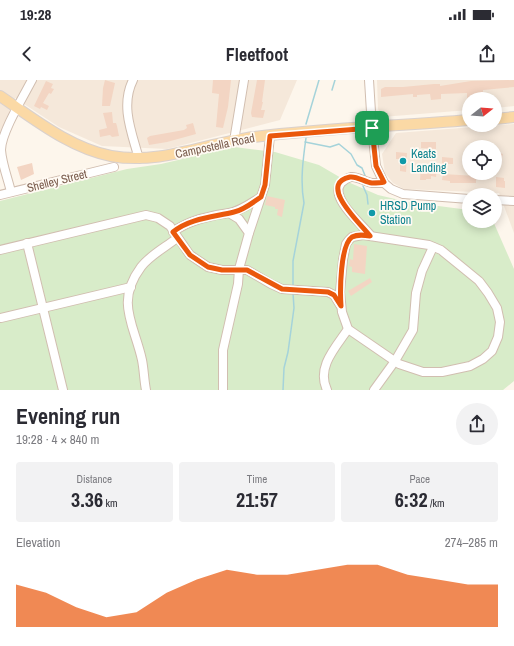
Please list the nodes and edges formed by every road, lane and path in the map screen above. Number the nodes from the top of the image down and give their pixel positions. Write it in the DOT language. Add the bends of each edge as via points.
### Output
graph roads {
  1 [pos="32,80"];
  2 [pos="133,80"];
  3 [pos="244,80"];
  4 [pos="369,80"];
  5 [pos="0,96"];
  6 [pos="18,108"];
  7 [pos="514,117"];
  8 [pos="502,118"];
  9 [pos="462,121"];
  10 [pos="372,128"];
  11 [pos="270,136"];
  12 [pos="234,140"];
  13 [pos="138,159"];
  14 [pos="114,167"];
  15 [pos="384,182"];
  16 [pos="11,192"];
  17 [pos="0,195"];
  18 [pos="261,197"];
  19 [pos="462,198"];
  20 [pos="502,200"];
  21 [pos="514,201"];
  22 [pos="229,213"];
  23 [pos="249,233"];
  24 [pos="175,235"];
  25 [pos="370,236"];
  26 [pos="27,243"];
  27 [pos="433,247"];
  28 [pos="0,250"];
  29 [pos="239,269"];
  30 [pos="340,284"];
  31 [pos="131,287"];
  32 [pos="328,292"];
  33 [pos="341,306"];
  34 [pos="42,308"];
  35 [pos="1,318"];
  36 [pos="348,329"];
  37 [pos="395,361"];
  38 [pos="63,390"];
  39 [pos="146,390"];
  40 [pos="222,390"];
  41 [pos="327,390"];
  42 [pos="374,390"];
  1 -- 6 [label="street"];
  2 -- 13 [label="street" via="126,103"];
  3 -- 12 [label="street"];
  4 -- 10 [label="street"];
  5 -- 6 [label="main road, Campostella Road"];
  6 -- 13 [label="main road, Campostella Road" via="65,139 86,149 110,156"];
  6 -- 16 [label="street" via="6,132 1,151"];
  7 -- 8 [label="main road"];
  9 -- 10 [label="main road, Campostella Road"];
  10 -- 11 [label="main road, Campostella Road"];
  10 -- 15 [label="street" via="376,166"];
  11 -- 12 [label="main road, Campostella Road"];
  11 -- 18 [label="street" via="266,178"];
  12 -- 13 [label="main road, Campostella Road" via="158,158"];
  14 -- 16 [label="street, Shelley Street"];
  15 -- 19 [label="street" via="391,189 403,194"];
  15 -- 25 [label="street" via="373,183 350,177 344,180 338,191 340,201"];
  16 -- 17 [label="street, Shelley Street"];
  18 -- 22 [label="street" via="242,209"];
  18 -- 23 [label="street"];
  20 -- 21 [label="street"];
  22 -- 23 [label="street" via="239,219"];
  22 -- 24 [label="street" via="182,225"];
  23 -- 29 [label="street"];
  24 -- 26 [label="street" via="170,226 158,218 146,215"];
  24 -- 29 [label="street" via="190,255 208,267 222,270"];
  24 -- 31 [label="street" via="142,266"];
  25 -- 27 [label="street"];
  25 -- 30 [label="street" via="352,237 346,244"];
  26 -- 28 [label="street"];
  26 -- 34 [label="street"];
  27 -- 37 [label="street" via="416,292 413,330"];
  27 -- 37 [label="street" via="441,250 473,276 488,293 497,308 500,322 498,336 492,351 470,366 442,372 423,372"];
  29 -- 32 [label="street" via="247,270 282,289"];
  29 -- 40 [label="street" via="223,350"];
  30 -- 32 [label="street"];
  30 -- 33 [label="street"];
  31 -- 34 [label="street"];
  31 -- 39 [label="street" via="127,309 142,360"];
  32 -- 33 [label="street" via="334,295"];
  33 -- 36 [label="street"];
  34 -- 35 [label="street"];
  34 -- 38 [label="street"];
  36 -- 37 [label="street"];
  36 -- 41 [label="street" via="325,365 323,376"];
  37 -- 42 [label="street"];
}
